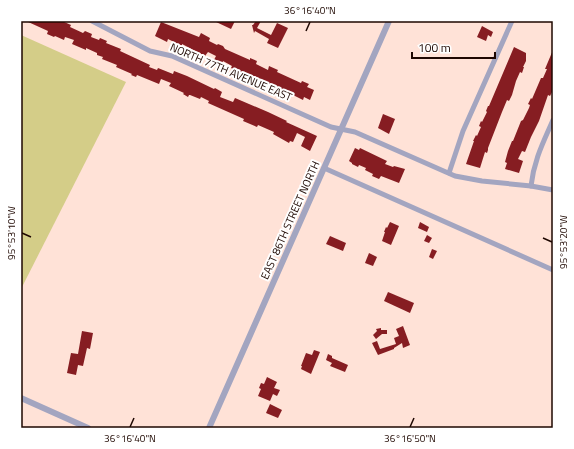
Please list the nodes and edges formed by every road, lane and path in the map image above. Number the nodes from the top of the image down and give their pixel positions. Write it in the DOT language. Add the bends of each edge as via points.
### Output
graph roads {
  1 [pos="92,21"];
  2 [pos="389,21"];
  3 [pos="512,21"];
  4 [pos="553,120"];
  5 [pos="341,130"];
  6 [pos="324,168"];
  7 [pos="449,173"];
  8 [pos="531,186"];
  9 [pos="553,190"];
  10 [pos="553,270"];
  11 [pos="21,398"];
  12 [pos="88,428"];
  13 [pos="209,428"];
  1 -- 5 [label="street, NORTH 77TH AVENUE EAST" via="150,51 172,56"];
  2 -- 5 [label="street, EAST 86TH STREET NORTH"];
  3 -- 7 [label="street" via="463,130"];
  4 -- 8 [label="street" via="537,155"];
  5 -- 6 [label="street, EAST 86TH STREET NORTH"];
  5 -- 7 [label="street, NORTH 77TH AVENUE EAST" via="355,132"];
  6 -- 10 [label="street"];
  6 -- 13 [label="street, EAST 86TH STREET NORTH"];
  7 -- 8 [label="street, NORTH 77TH AVENUE EAST" via="468,179"];
  8 -- 9 [label="street, NORTH 77TH AVENUE EAST"];
  11 -- 12 [label="street"];
}
